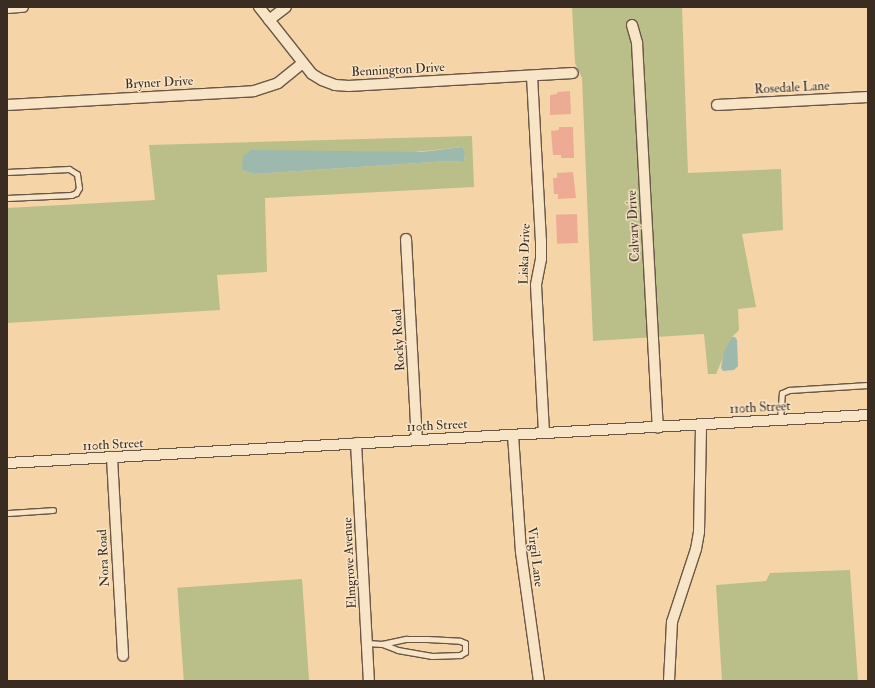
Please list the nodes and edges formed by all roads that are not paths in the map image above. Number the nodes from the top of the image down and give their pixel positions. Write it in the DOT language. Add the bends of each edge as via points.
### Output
graph roads {
  1 [pos="23,7"];
  2 [pos="259,7"];
  3 [pos="286,7"];
  4 [pos="7,8"];
  5 [pos="269,20"];
  6 [pos="632,25"];
  7 [pos="303,63"];
  8 [pos="573,74"];
  9 [pos="532,76"];
  10 [pos="868,97"];
  11 [pos="7,105"];
  12 [pos="717,105"];
  13 [pos="7,172"];
  14 [pos="7,198"];
  15 [pos="406,239"];
  16 [pos="868,385"];
  17 [pos="868,415"];
  18 [pos="780,420"];
  19 [pos="701,425"];
  20 [pos="658,427"];
  21 [pos="544,433"];
  22 [pos="513,435"];
  23 [pos="417,440"];
  24 [pos="356,443"];
  25 [pos="112,458"];
  26 [pos="7,463"];
  27 [pos="54,510"];
  28 [pos="7,513"];
  29 [pos="367,643"];
  30 [pos="382,644"];
  31 [pos="123,656"];
  32 [pos="369,681"];
  33 [pos="539,681"];
  34 [pos="669,681"];
  1 -- 4 [label="street"];
  2 -- 5 [label="street, Bennington Drive"];
  3 -- 5 [label="street"];
  5 -- 7 [label="street, Bennington Drive"];
  6 -- 20 [label="street, Calvary Drive" via="638,43"];
  7 -- 9 [label="street, Bennington Drive" via="312,74 322,80 334,85 349,86"];
  7 -- 11 [label="street, Bryner Drive" via="278,83 254,91"];
  8 -- 9 [label="street, Bennington Drive"];
  9 -- 21 [label="street, Liska Drive" via="541,241 536,284"];
  10 -- 12 [label="street, Rosedale Lane"];
  13 -- 14 [label="lane" via="69,169 77,174 79,188 71,195"];
  15 -- 23 [label="street, Rocky Road"];
  16 -- 18 [label="lane" via="789,390 782,393"];
  17 -- 18 [label="street, 110th Street"];
  18 -- 19 [label="street, 110th Street"];
  19 -- 20 [label="street, 110th Street"];
  19 -- 34 [label="street" via="699,532 696,549 672,622"];
  20 -- 21 [label="street, 110th Street"];
  21 -- 22 [label="street, 110th Street"];
  22 -- 23 [label="street, 110th Street"];
  22 -- 33 [label="street, Virgil Lane" via="520,538"];
  23 -- 24 [label="street, 110th Street"];
  24 -- 25 [label="street, 110th Street"];
  24 -- 29 [label="street, Elmgrove Avenue"];
  25 -- 26 [label="street, 110th Street"];
  25 -- 31 [label="street, Nora Road"];
  27 -- 28 [label="lane"];
  29 -- 30 [label="lane"];
  29 -- 32 [label="street, Elmgrove Avenue"];
  30 -- 30 [label="lane" via="406,639 427,639 460,641 465,643 466,647 465,652 460,655 432,656 398,650"];
}
